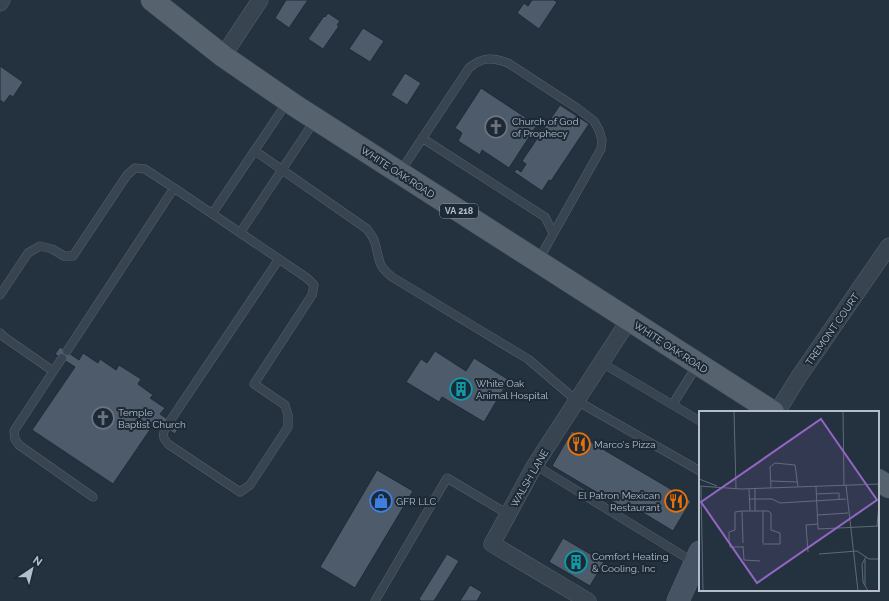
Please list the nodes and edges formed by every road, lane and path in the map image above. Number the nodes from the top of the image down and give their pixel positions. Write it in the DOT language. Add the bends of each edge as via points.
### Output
graph roads {
  1 [pos="2,0"];
  2 [pos="152,0"];
  3 [pos="156,0"];
  4 [pos="260,0"];
  5 [pos="0,3"];
  6 [pos="180,24"];
  7 [pos="223,56"];
  8 [pos="288,100"];
  9 [pos="316,119"];
  10 [pos="422,138"];
  11 [pos="255,151"];
  12 [pos="282,170"];
  13 [pos="399,173"];
  14 [pos="174,188"];
  15 [pos="212,214"];
  16 [pos="240,232"];
  17 [pos="553,233"];
  18 [pos="889,246"];
  19 [pos="279,259"];
  20 [pos="538,261"];
  21 [pos="0,295"];
  22 [pos="629,320"];
  23 [pos="0,333"];
  24 [pos="602,362"];
  25 [pos="698,364"];
  26 [pos="53,371"];
  27 [pos="577,401"];
  28 [pos="673,404"];
  29 [pos="771,411"];
  30 [pos="778,411"];
  31 [pos="699,419"];
  32 [pos="535,466"];
  33 [pos="699,470"];
  34 [pos="879,481"];
  35 [pos="889,487"];
  36 [pos="93,497"];
  37 [pos="508,514"];
  38 [pos="698,558"];
  39 [pos="375,601"];
  40 [pos="588,601"];
  41 [pos="678,601"];
  1 -- 5 [label="street"];
  2 -- 6 [label="main road, WHITE OAK ROAD / VA 218"];
  3 -- 6 [label="street"];
  4 -- 7 [label="street"];
  6 -- 7 [label="main road, WHITE OAK ROAD / VA 218"];
  7 -- 8 [label="main road, WHITE OAK ROAD / VA 218"];
  8 -- 9 [label="main road, WHITE OAK ROAD / VA 218"];
  8 -- 11 [label="lane"];
  9 -- 12 [label="lane"];
  9 -- 13 [label="main road, WHITE OAK ROAD / VA 218"];
  10 -- 13 [label="lane"];
  10 -- 17 [label="lane" via="544,217"];
  10 -- 17 [label="lane" via="469,68 488,59 508,63 577,108 594,121 602,140 601,150"];
  11 -- 12 [label="lane"];
  11 -- 15 [label="lane"];
  12 -- 16 [label="lane"];
  12 -- 27 [label="lane" via="367,229 375,242 382,270 387,274 528,359"];
  13 -- 20 [label="main road, WHITE OAK ROAD / VA 218"];
  14 -- 15 [label="lane"];
  14 -- 21 [label="lane" via="145,169 135,168 127,175 73,256 64,256 40,246 28,253"];
  14 -- 26 [label="lane"];
  15 -- 16 [label="lane"];
  16 -- 19 [label="lane"];
  17 -- 20 [label="lane"];
  18 -- 30 [label="street, TREMONT COURT"];
  19 -- 19 [label="lane" via="314,285 312,295 254,384 286,405 288,427 250,485 240,492 168,444 163,438 163,432"];
  20 -- 22 [label="main road, WHITE OAK ROAD / VA 218"];
  22 -- 24 [label="street, WALSH LANE"];
  22 -- 25 [label="main road, WHITE OAK ROAD / VA 218"];
  23 -- 26 [label="lane"];
  24 -- 27 [label="street, WALSH LANE"];
  24 -- 28 [label="lane"];
  25 -- 28 [label="lane"];
  25 -- 29 [label="main road, WHITE OAK ROAD / VA 218"];
  26 -- 36 [label="lane" via="14,431 15,439 19,445"];
  27 -- 32 [label="street, WALSH LANE"];
  27 -- 33 [label="lane"];
  28 -- 31 [label="lane"];
  32 -- 37 [label="street, WALSH LANE"];
  32 -- 38 [label="lane"];
  34 -- 35 [label="main road"];
  37 -- 39 [label="lane" via="447,478"];
  37 -- 40 [label="street, WALSH LANE" via="492,544"];
  38 -- 41 [label="street"];
}
